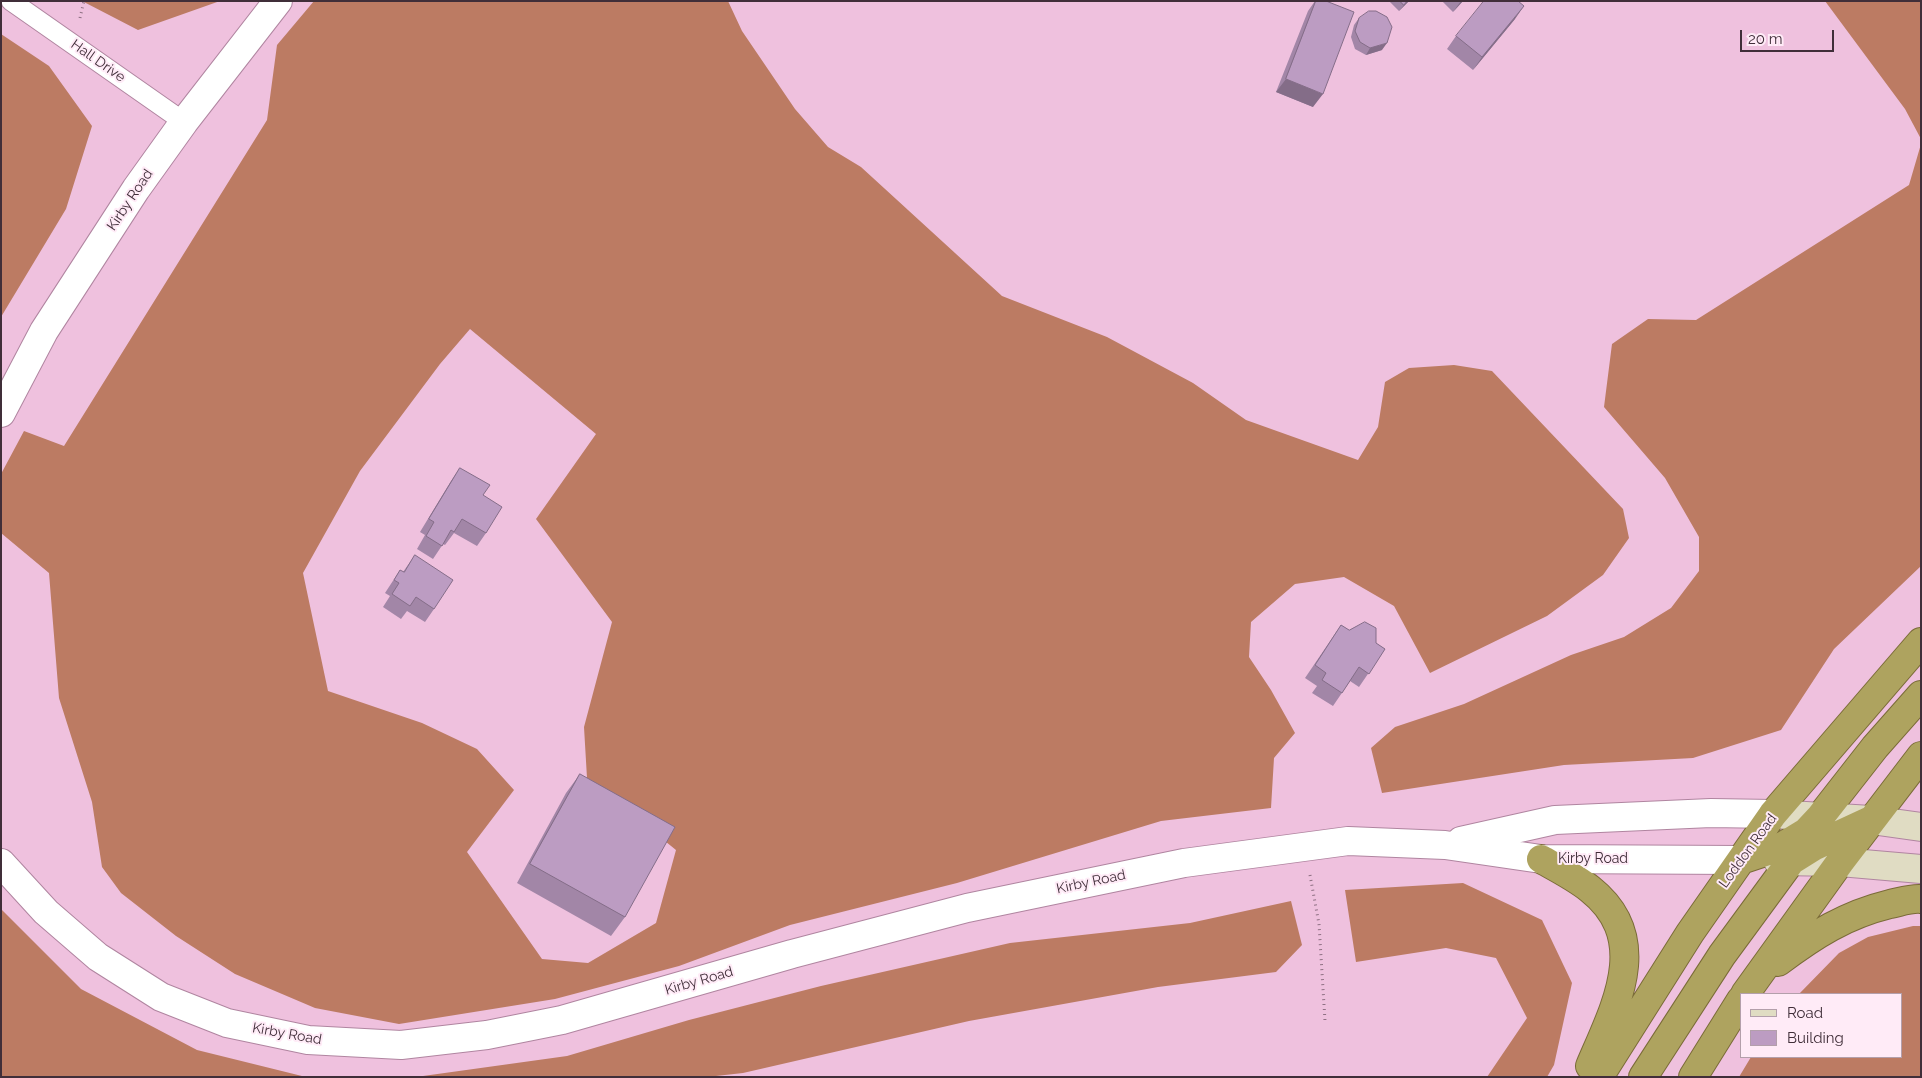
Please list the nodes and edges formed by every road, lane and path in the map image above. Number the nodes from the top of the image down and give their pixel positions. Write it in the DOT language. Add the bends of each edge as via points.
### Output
graph roads {
  1 [pos="11,1"];
  2 [pos="278,1"];
  3 [pos="184,122"];
  4 [pos="1,413"];
  5 [pos="1921,642"];
  6 [pos="1921,696"];
  7 [pos="1921,756"];
  8 [pos="1871,820"];
  9 [pos="1921,827"];
  10 [pos="1793,833"];
  11 [pos="1445,845"];
  12 [pos="1305,847"];
  13 [pos="1541,859"];
  14 [pos="1741,860"];
  15 [pos="1,862"];
  16 [pos="1840,862"];
  17 [pos="1921,869"];
  18 [pos="1921,899"];
  19 [pos="1746,992"];
  20 [pos="1740,1002"];
  21 [pos="1325,1021"];
  22 [pos="1586,1077"];
  23 [pos="1599,1077"];
  24 [pos="1643,1077"];
  25 [pos="1693,1077"];
  1 -- 3 [label="lane, Hall Drive"];
  2 -- 3 [label="street, Kirby Road"];
  3 -- 4 [label="street, Kirby Road" via="136,189 44,331"];
  5 -- 10 [label="highway, Loddon Road" via="1815,768"];
  6 -- 10 [label="highway"];
  7 -- 8 [label="highway"];
  8 -- 9 [label="main road"];
  8 -- 10 [label="main road"];
  8 -- 16 [label="highway"];
  10 -- 11 [label="street, Kirby Road" via="1711,813 1555,820"];
  10 -- 14 [label="highway, Loddon Road"];
  10 -- 14 [label="main road"];
  10 -- 16 [label="highway"];
  10 -- 19 [label="highway" via="1796,894"];
  10 -- 24 [label="highway" via="1722,955"];
  11 -- 12 [label="street, Kirby Road" via="1348,841"];
  11 -- 13 [label="street, Kirby Road"];
  12 -- 15 [label="street, Kirby Road" via="1184,863 967,908 562,1020 487,1035 402,1045 308,1040 227,1023 161,997 98,957 46,912"];
  12 -- 21 [label="path" via="1319,924"];
  13 -- 14 [label="street, Kirby Road"];
  13 -- 22 [label="highway" via="1590,889 1617,920 1623,940 1626,960 1622,985"];
  14 -- 23 [label="highway, Loddon Road" via="1690,933"];
  16 -- 17 [label="main road"];
  16 -- 19 [label="highway"];
  18 -- 19 [label="highway" via="1868,910 1813,935"];
  20 -- 25 [label="highway"];
}
